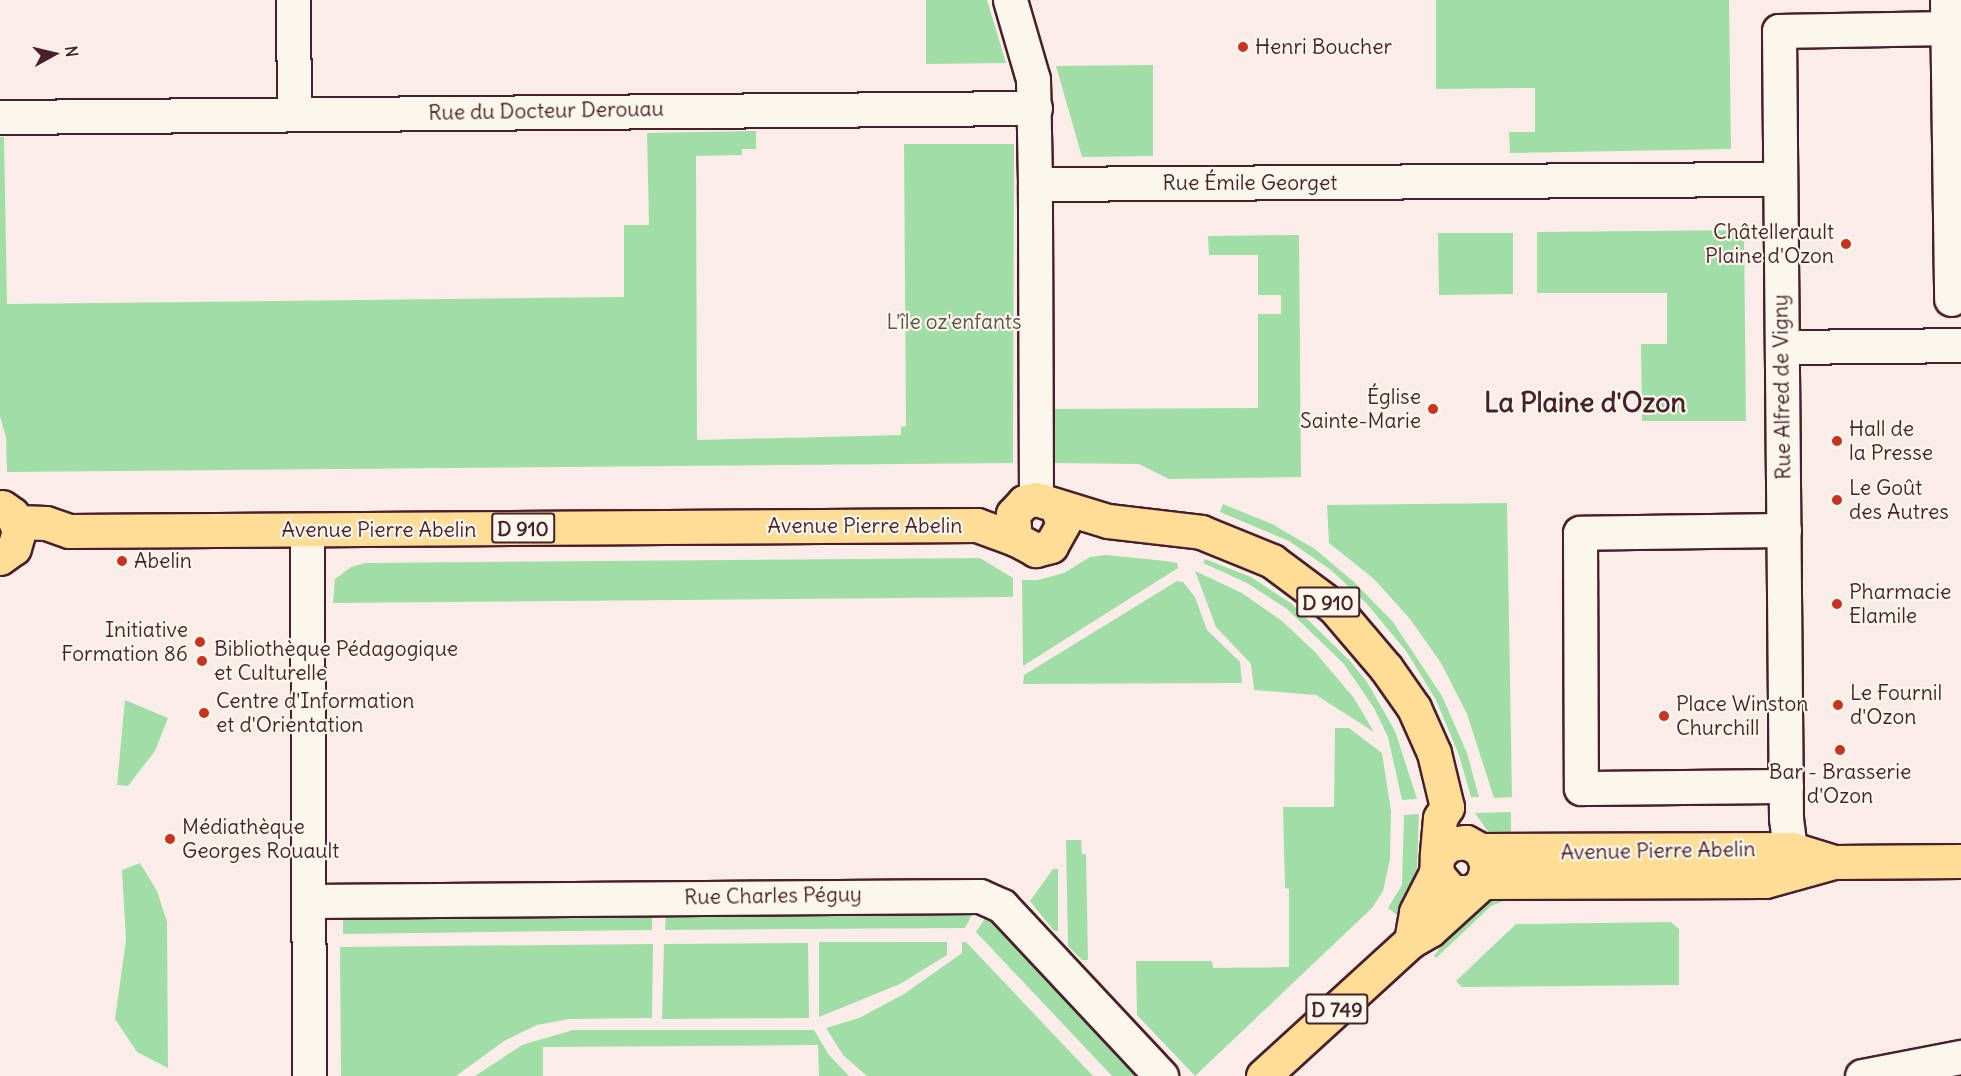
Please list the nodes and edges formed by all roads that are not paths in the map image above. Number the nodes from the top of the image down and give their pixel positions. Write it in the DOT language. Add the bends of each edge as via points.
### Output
graph roads {
  1 [pos="293,0"];
  2 [pos="1010,0"];
  3 [pos="1947,14"];
  4 [pos="1035,108"];
  5 [pos="294,114"];
  6 [pos="0,117"];
  7 [pos="1779,179"];
  8 [pos="1035,184"];
  9 [pos="1951,299"];
  10 [pos="1961,345"];
  11 [pos="1782,347"];
  12 [pos="1031,513"];
  13 [pos="1108,521"];
  14 [pos="306,530"];
  15 [pos="1784,530"];
  16 [pos="8,533"];
  17 [pos="1786,786"];
  18 [pos="1447,807"];
  19 [pos="1477,847"];
  20 [pos="1792,861"];
  21 [pos="1961,861"];
  22 [pos="1437,864"];
  23 [pos="1476,887"];
  24 [pos="308,901"];
  25 [pos="1411,941"];
  26 [pos="1961,1057"];
  27 [pos="309,1076"];
  28 [pos="1161,1076"];
  29 [pos="1263,1076"];
  30 [pos="1862,1076"];
  1 -- 5 [label="street"];
  2 -- 4 [label="street" via="1034,79"];
  3 -- 7 [label="street, Rue Alfred de Vigny" via="1779,31"];
  3 -- 9 [label="street"];
  4 -- 5 [label="street, Rue du Docteur Derouau"];
  4 -- 8 [label="street"];
  5 -- 6 [label="street, Rue du Docteur Derouau"];
  7 -- 8 [label="street, Rue Émile Georget"];
  7 -- 11 [label="street, Rue Alfred de Vigny"];
  8 -- 12 [label="street"];
  10 -- 11 [label="street"];
  11 -- 15 [label="street, Rue Alfred de Vigny"];
  12 -- 13 [label="main road, Avenue Pierre Abelin / D 910"];
  12 -- 13 [label="main road, Avenue Pierre Abelin / D 910" via="1036,550"];
  12 -- 14 [label="main road, Avenue Pierre Abelin / D 910" via="977,525"];
  13 -- 18 [label="main road, Avenue Pierre Abelin / D 910" via="1201,532 1237,545 1272,561 1334,607 1414,708 1434,753"];
  14 -- 16 [label="main road, Avenue Pierre Abelin / D 910" via="69,531 46,523"];
  14 -- 24 [label="street"];
  15 -- 17 [label="street, Rue Alfred de Vigny"];
  15 -- 17 [label="street" via="1580,532 1581,788"];
  17 -- 20 [label="street, Rue Alfred de Vigny" via="1787,837"];
  18 -- 19 [label="main road, Avenue Pierre Abelin / D 910" via="1459,816"];
  18 -- 22 [label="main road" via="1440,818"];
  19 -- 20 [label="main road, Avenue Pierre Abelin"];
  19 -- 22 [label="main road" via="1458,841"];
  19 -- 23 [label="main road" via="1487,866"];
  20 -- 21 [label="main road, Avenue Pierre Abelin"];
  20 -- 23 [label="main road, Avenue Pierre Abelin" via="1765,881"];
  22 -- 23 [label="main road" via="1452,892"];
  22 -- 25 [label="main road" via="1416,912"];
  23 -- 25 [label="main road, D 749" via="1430,930"];
  24 -- 27 [label="street"];
  24 -- 28 [label="street, Rue Charles Péguy" via="981,896 1002,906"];
  25 -- 29 [label="main road, D 749"];
  26 -- 30 [label="street"];
}
